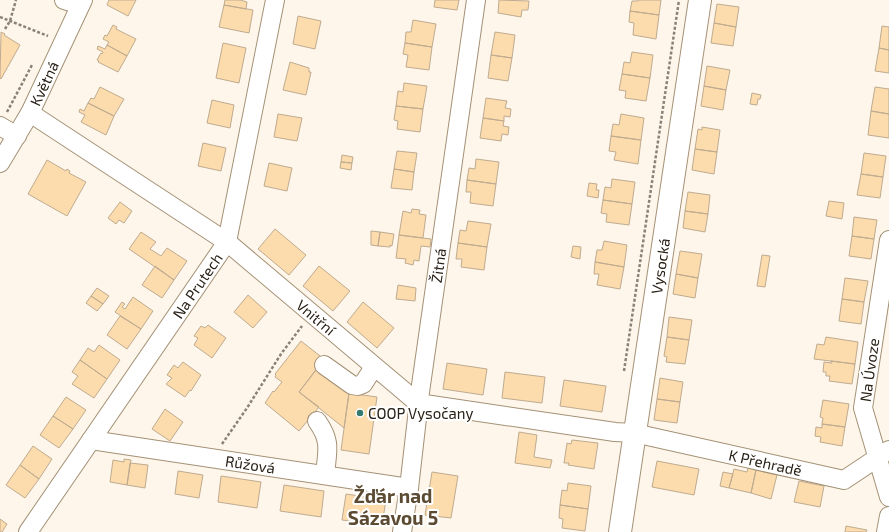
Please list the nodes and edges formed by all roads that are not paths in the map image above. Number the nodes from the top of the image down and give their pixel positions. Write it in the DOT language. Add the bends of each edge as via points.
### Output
graph roads {
  1 [pos="275,0"];
  2 [pos="476,0"];
  3 [pos="700,0"];
  4 [pos="76,2"];
  5 [pos="30,113"];
  6 [pos="2,122"];
  7 [pos="17,136"];
  8 [pos="0,163"];
  9 [pos="889,240"];
  10 [pos="227,242"];
  11 [pos="324,365"];
  12 [pos="374,367"];
  13 [pos="418,404"];
  14 [pos="317,421"];
  15 [pos="634,433"];
  16 [pos="91,440"];
  17 [pos="883,454"];
  18 [pos="325,475"];
  19 [pos="409,488"];
  20 [pos="889,497"];
  21 [pos="889,516"];
  22 [pos="28,532"];
  23 [pos="402,532"];
  24 [pos="620,532"];
  25 [pos="886,532"];
  1 -- 10 [label="street, Na Prutech"];
  2 -- 13 [label="street, Žitná"];
  3 -- 15 [label="main road, Vysocká"];
  4 -- 5 [label="street, Květná"];
  5 -- 7 [label="street, Květná"];
  5 -- 10 [label="street, Vnitřní"];
  6 -- 7 [label="street"];
  7 -- 8 [label="street, Květná"];
  9 -- 17 [label="street, Na Úvoze" via="863,408"];
  10 -- 12 [label="street, Vnitřní"];
  10 -- 16 [label="street, Na Prutech"];
  11 -- 12 [label="street" via="352,385 358,386 363,384"];
  12 -- 13 [label="street, Vnitřní"];
  13 -- 15 [label="street"];
  13 -- 19 [label="street, Žitná"];
  14 -- 18 [label="street" via="327,440"];
  15 -- 17 [label="street, K Přehradě" via="844,480"];
  15 -- 24 [label="main road, Vysocká"];
  16 -- 18 [label="street, Růžová"];
  16 -- 22 [label="street, Na Prutech"];
  17 -- 20 [label="street, Na Úvoze"];
  18 -- 19 [label="street, Růžová"];
  19 -- 23 [label="street, Žitná"];
  21 -- 25 [label="street"];
}
